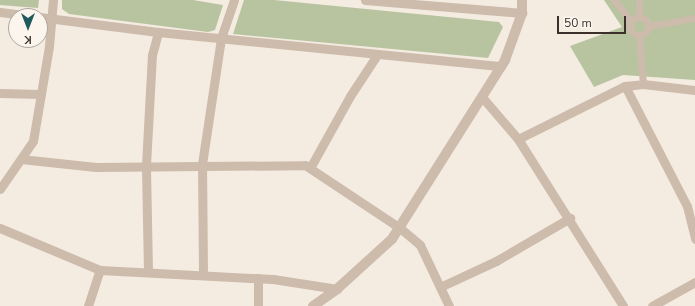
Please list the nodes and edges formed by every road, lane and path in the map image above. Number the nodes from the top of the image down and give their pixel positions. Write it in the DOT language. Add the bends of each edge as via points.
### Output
graph roads {
  1 [pos="53,0"];
  2 [pos="234,0"];
  3 [pos="365,0"];
  4 [pos="522,0"];
  5 [pos="614,0"];
  6 [pos="639,0"];
  7 [pos="0,12"];
  8 [pos="522,13"];
  9 [pos="639,16"];
  10 [pos="51,17"];
  11 [pos="695,18"];
  12 [pos="631,21"];
  13 [pos="649,26"];
  14 [pos="158,32"];
  15 [pos="639,35"];
  16 [pos="220,38"];
  17 [pos="377,56"];
  18 [pos="501,66"];
  19 [pos="643,84"];
  20 [pos="625,86"];
  21 [pos="695,90"];
  22 [pos="0,93"];
  23 [pos="41,94"];
  24 [pos="482,97"];
  25 [pos="518,139"];
  26 [pos="21,159"];
  27 [pos="202,164"];
  28 [pos="146,165"];
  29 [pos="310,168"];
  30 [pos="0,189"];
  31 [pos="692,213"];
  32 [pos="570,218"];
  33 [pos="0,228"];
  34 [pos="400,228"];
  35 [pos="695,239"];
  36 [pos="100,270"];
  37 [pos="148,272"];
  38 [pos="203,275"];
  39 [pos="258,278"];
  40 [pos="695,282"];
  41 [pos="440,287"];
  42 [pos="337,289"];
  43 [pos="88,306"];
  44 [pos="258,306"];
  45 [pos="313,306"];
  46 [pos="449,306"];
  47 [pos="623,306"];
  48 [pos="652,306"];
  1 -- 10 [label="street"];
  2 -- 16 [label="street"];
  3 -- 8 [label="street"];
  4 -- 8 [label="street"];
  5 -- 12 [label="street"];
  6 -- 9 [label="street"];
  7 -- 10 [label="street"];
  8 -- 18 [label="street"];
  9 -- 12 [label="street"];
  9 -- 13 [label="street" via="645,18"];
  10 -- 14 [label="street"];
  10 -- 23 [label="street"];
  11 -- 13 [label="street"];
  12 -- 15 [label="street" via="631,30"];
  13 -- 15 [label="street"];
  14 -- 16 [label="street"];
  14 -- 28 [label="street" via="152,55"];
  15 -- 19 [label="street"];
  16 -- 17 [label="street"];
  16 -- 27 [label="street"];
  17 -- 18 [label="street"];
  17 -- 29 [label="street" via="350,96"];
  18 -- 24 [label="street"];
  19 -- 20 [label="street"];
  19 -- 21 [label="street"];
  20 -- 25 [label="street"];
  20 -- 31 [label="street"];
  22 -- 23 [label="street"];
  23 -- 26 [label="street" via="33,141"];
  24 -- 25 [label="street"];
  24 -- 34 [label="street"];
  25 -- 32 [label="street"];
  26 -- 28 [label="street" via="96,167"];
  26 -- 30 [label="street"];
  27 -- 28 [label="street"];
  27 -- 29 [label="street" via="305,165"];
  27 -- 38 [label="street"];
  28 -- 37 [label="street"];
  29 -- 34 [label="street"];
  31 -- 35 [label="street"];
  32 -- 41 [label="street" via="496,261"];
  32 -- 47 [label="street"];
  33 -- 36 [label="street"];
  34 -- 41 [label="street" via="420,245"];
  34 -- 42 [label="street" via="392,239"];
  36 -- 37 [label="street"];
  36 -- 43 [label="street"];
  37 -- 38 [label="street"];
  38 -- 39 [label="street"];
  39 -- 42 [label="street"];
  39 -- 44 [label="street"];
  40 -- 48 [label="street"];
  41 -- 46 [label="street"];
  42 -- 45 [label="street"];
}
